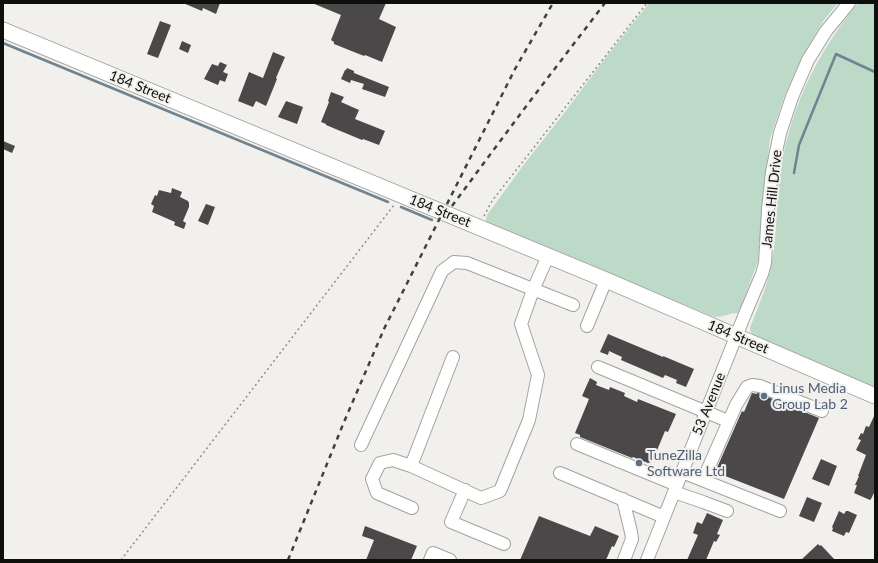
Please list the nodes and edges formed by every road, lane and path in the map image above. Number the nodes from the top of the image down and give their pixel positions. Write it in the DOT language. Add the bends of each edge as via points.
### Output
graph roads {
  1 [pos="646,3"];
  2 [pos="849,3"];
  3 [pos="3,30"];
  4 [pos="402,195"];
  5 [pos="482,220"];
  6 [pos="548,256"];
  7 [pos="606,280"];
  8 [pos="534,290"];
  9 [pos="573,305"];
  10 [pos="587,326"];
  11 [pos="736,337"];
  12 [pos="453,357"];
  13 [pos="598,367"];
  14 [pos="875,396"];
  15 [pos="822,411"];
  16 [pos="706,412"];
  17 [pos="728,421"];
  18 [pos="577,444"];
  19 [pos="361,445"];
  20 [pos="411,466"];
  21 [pos="682,472"];
  22 [pos="560,473"];
  23 [pos="703,480"];
  24 [pos="675,489"];
  25 [pos="464,490"];
  26 [pos="623,499"];
  27 [pos="412,508"];
  28 [pos="727,511"];
  29 [pos="780,511"];
  30 [pos="664,517"];
  31 [pos="504,544"];
  32 [pos="121,560"];
  33 [pos="430,560"];
  34 [pos="450,560"];
  35 [pos="624,560"];
  36 [pos="647,560"];
  1 -- 5 [label="path" via="492,201"];
  2 -- 11 [label="street, James Hill Drive" via="826,31 808,60 780,132 772,172 765,263"];
  3 -- 4 [label="main road, 184 Street"];
  4 -- 6 [label="main road, 184 Street"];
  4 -- 32 [label="path"];
  6 -- 7 [label="main road, 184 Street"];
  6 -- 8 [label="street"];
  7 -- 10 [label="street"];
  7 -- 11 [label="main road, 184 Street"];
  8 -- 9 [label="street"];
  8 -- 19 [label="street" via="467,263 454,262 442,271"];
  8 -- 25 [label="street" via="521,324 538,375 529,420 500,491 481,498"];
  11 -- 14 [label="main road, 184 Street"];
  11 -- 16 [label="street, 53 Avenue"];
  12 -- 20 [label="street"];
  13 -- 16 [label="street"];
  15 -- 17 [label="street" via="755,385 747,387"];
  16 -- 17 [label="street"];
  16 -- 21 [label="street, 53 Avenue"];
  17 -- 23 [label="street"];
  18 -- 24 [label="street"];
  20 -- 25 [label="street"];
  20 -- 27 [label="street" via="393,460 380,463 372,479 377,493"];
  21 -- 23 [label="street"];
  21 -- 24 [label="street, 53 Avenue"];
  22 -- 26 [label="street"];
  23 -- 29 [label="street"];
  24 -- 28 [label="street"];
  24 -- 30 [label="street, 53 Avenue"];
  25 -- 31 [label="street" via="451,522"];
  26 -- 30 [label="street"];
  26 -- 35 [label="street" via="632,539"];
  30 -- 36 [label="street, 53 Avenue"];
  33 -- 34 [label="street" via="433,553"];
}
